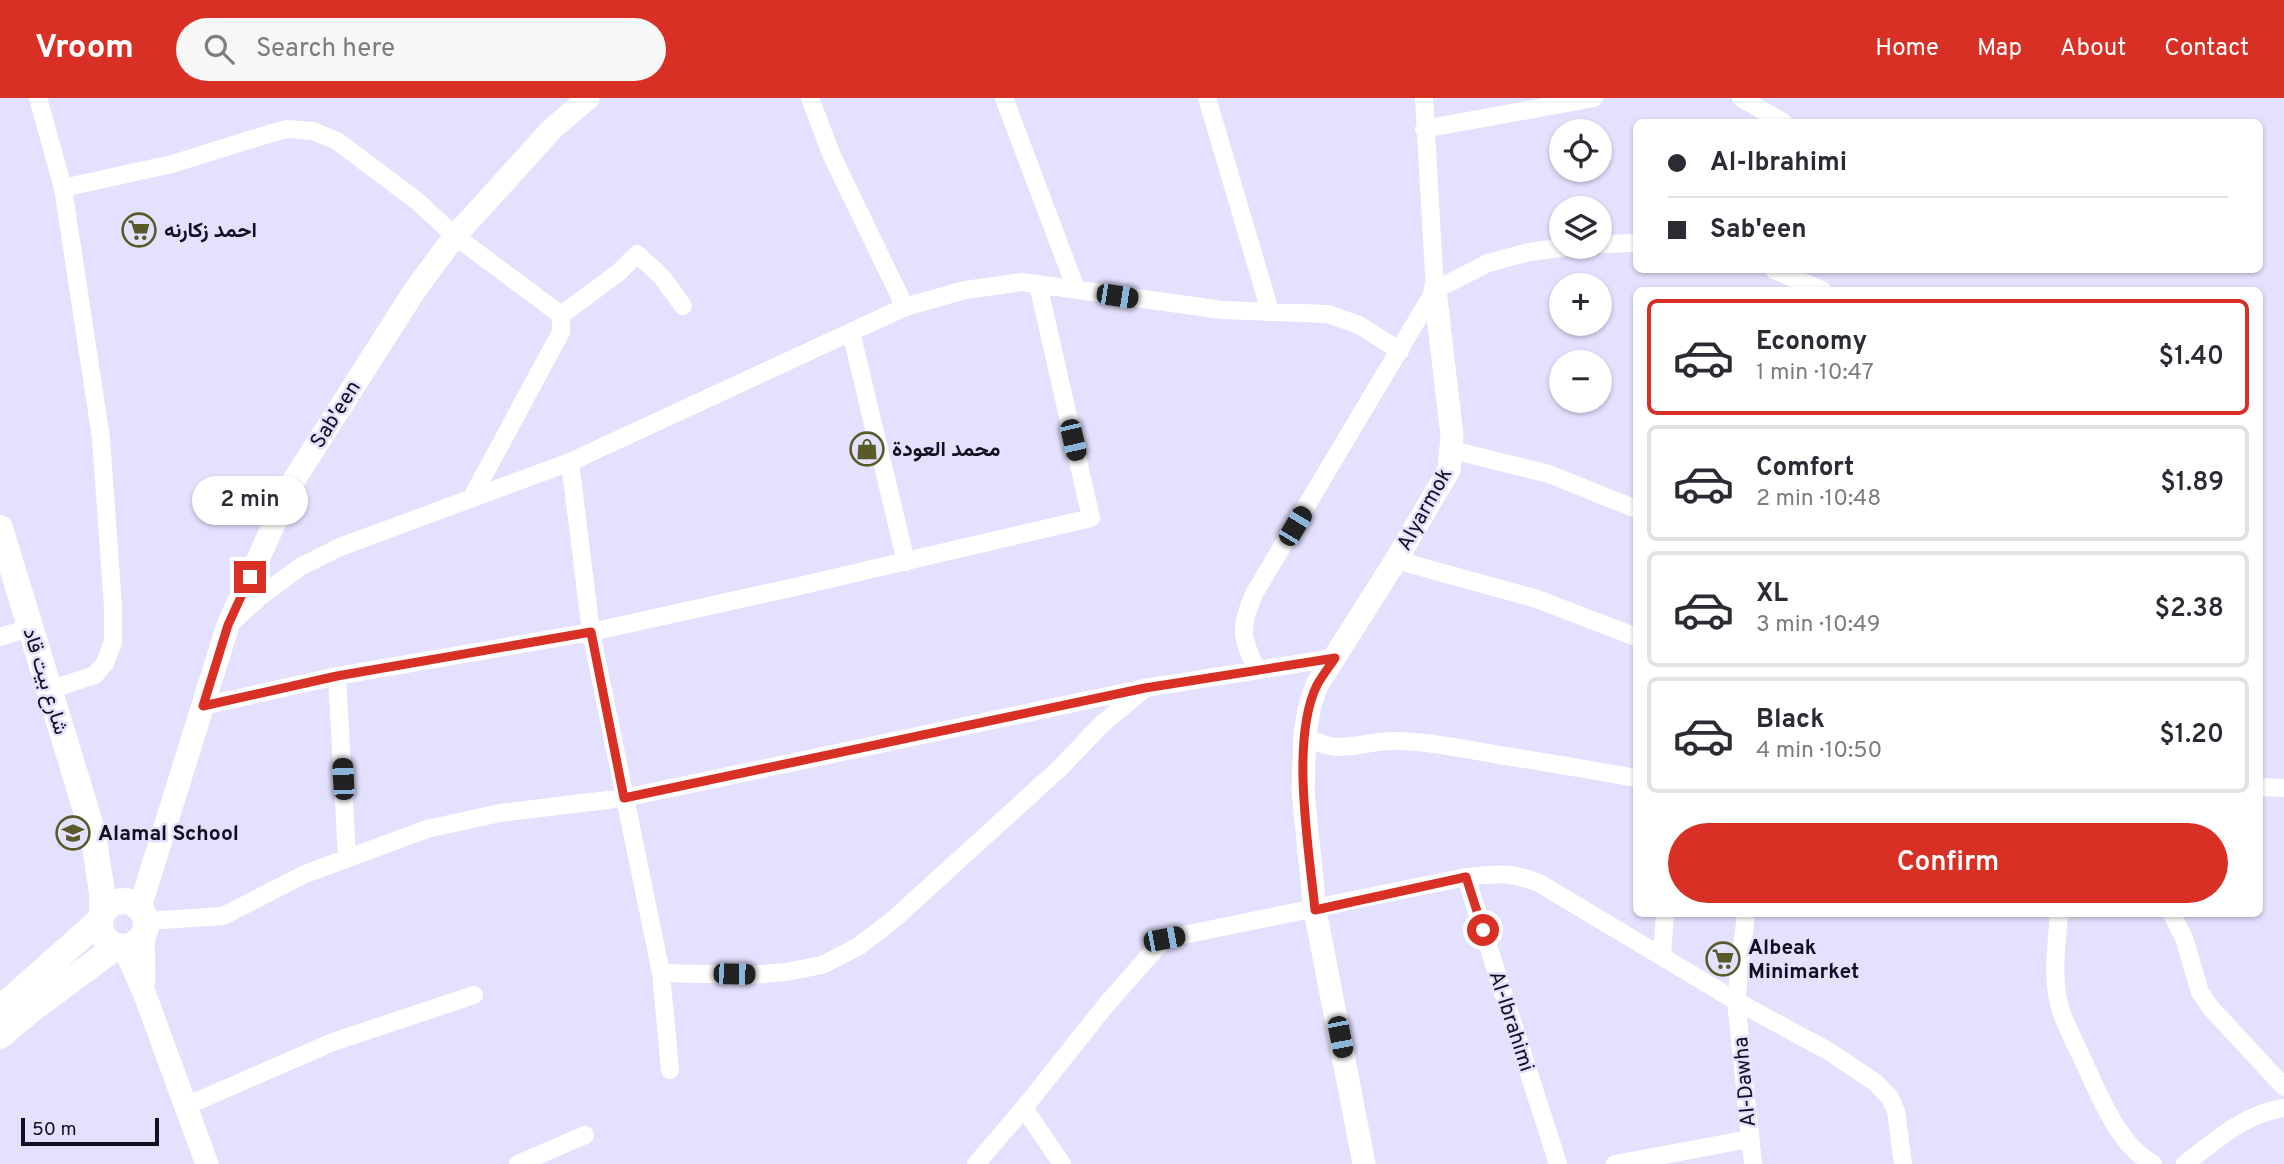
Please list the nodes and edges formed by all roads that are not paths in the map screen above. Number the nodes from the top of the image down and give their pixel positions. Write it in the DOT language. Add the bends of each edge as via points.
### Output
graph roads {
  1 [pos="38,98"];
  2 [pos="589,98"];
  3 [pos="810,98"];
  4 [pos="1004,98"];
  5 [pos="1206,98"];
  6 [pos="1424,98"];
  7 [pos="1594,98"];
  8 [pos="1741,98"];
  9 [pos="1778,119"];
  10 [pos="1424,129"];
  11 [pos="63,188"];
  12 [pos="456,236"];
  13 [pos="1633,243"];
  14 [pos="1612,244"];
  15 [pos="1549,249"];
  16 [pos="1781,273"];
  17 [pos="1038,284"];
  18 [pos="1815,287"];
  19 [pos="1076,289"];
  20 [pos="1435,290"];
  21 [pos="682,306"];
  22 [pos="905,307"];
  23 [pos="1270,311"];
  24 [pos="561,315"];
  25 [pos="851,332"];
  26 [pos="1400,351"];
  27 [pos="1452,450"];
  28 [pos="570,462"];
  29 [pos="471,499"];
  30 [pos="1633,508"];
  31 [pos="0,527"];
  32 [pos="1396,560"];
  33 [pos="906,562"];
  34 [pos="228,625"];
  35 [pos="29,628"];
  36 [pos="591,632"];
  37 [pos="1633,636"];
  38 [pos="0,637"];
  39 [pos="1335,658"];
  40 [pos="1257,670"];
  41 [pos="337,676"];
  42 [pos="1145,688"];
  43 [pos="49,690"];
  44 [pos="203,706"];
  45 [pos="1305,736"];
  46 [pos="1633,777"];
  47 [pos="2263,787"];
  48 [pos="2284,788"];
  49 [pos="624,798"];
  50 [pos="347,857"];
  51 [pos="1466,877"];
  52 [pos="1315,910"];
  53 [pos="1665,917"];
  54 [pos="1746,917"];
  55 [pos="2059,917"];
  56 [pos="2174,917"];
  57 [pos="125,924"];
  58 [pos="1662,955"];
  59 [pos="661,973"];
  60 [pos="474,995"];
  61 [pos="1736,1001"];
  62 [pos="0,1009"];
  63 [pos="0,1036"];
  64 [pos="670,1070"];
  65 [pos="2284,1087"];
  66 [pos="186,1105"];
  67 [pos="1024,1108"];
  68 [pos="2284,1108"];
  69 [pos="585,1135"];
  70 [pos="1749,1139"];
  71 [pos="207,1164"];
  72 [pos="518,1164"];
  73 [pos="976,1164"];
  74 [pos="1062,1164"];
  75 [pos="1364,1164"];
  76 [pos="1558,1164"];
  77 [pos="1615,1164"];
  78 [pos="1753,1164"];
  79 [pos="1903,1164"];
  80 [pos="2153,1164"];
  81 [pos="2185,1164"];
  1 -- 11 [label="street"];
  2 -- 12 [label="street, Sab'een" via="552,129"];
  3 -- 22 [label="street" via="832,156"];
  4 -- 19 [label="street"];
  5 -- 23 [label="street"];
  6 -- 10 [label="street, Alyarmok"];
  7 -- 10 [label="street"];
  8 -- 9 [label="street"];
  10 -- 20 [label="street, Alyarmok"];
  11 -- 12 [label="street" via="135,174 275,132 301,129 337,141"];
  11 -- 43 [label="street" via="101,438 113,642 95,675"];
  12 -- 24 [label="street"];
  12 -- 34 [label="street, Sab'een" via="415,290 294,480"];
  13 -- 14 [label="street"];
  15 -- 20 [label="street" via="1488,263"];
  16 -- 18 [label="street"];
  17 -- 19 [label="street"];
  17 -- 22 [label="street" via="965,290"];
  17 -- 33 [label="street" via="1091,518"];
  19 -- 23 [label="street" via="1222,310"];
  20 -- 26 [label="street"];
  20 -- 27 [label="street, Alyarmok"];
  21 -- 24 [label="street" via="662,277 637,254"];
  22 -- 25 [label="street"];
  23 -- 26 [label="street" via="1345,318"];
  24 -- 29 [label="street" via="561,332"];
  25 -- 28 [label="street"];
  25 -- 33 [label="street"];
  26 -- 40 [label="street" via="1255,592 1244,617 1243,635"];
  27 -- 30 [label="street" via="1549,474"];
  27 -- 32 [label="street, Alyarmok" via="1449,470"];
  28 -- 29 [label="street"];
  28 -- 36 [label="street"];
  29 -- 34 [label="street" via="340,547 300,567"];
  31 -- 35 [label="main road, شارع بيت قاد"];
  32 -- 37 [label="street" via="1537,599"];
  32 -- 39 [label="street, Alyarmok"];
  33 -- 36 [label="street"];
  34 -- 44 [label="street, Sab'een"];
  35 -- 38 [label="street"];
  35 -- 43 [label="main road, شارع بيت قاد"];
  36 -- 41 [label="street"];
  36 -- 49 [label="street"];
  39 -- 40 [label="street"];
  39 -- 45 [label="street, Alyarmok" via="1317,685"];
  40 -- 42 [label="street"];
  41 -- 44 [label="street"];
  41 -- 50 [label="street"];
  42 -- 49 [label="street"];
  42 -- 59 [label="street" via="859,946 822,965 786,972"];
  43 -- 57 [label="main road, شارع بيت قاد"];
  44 -- 57 [label="street, Sab'een"];
  45 -- 46 [label="street" via="1339,749 1399,741"];
  45 -- 52 [label="street, Alyarmok" via="1303,792"];
  47 -- 48 [label="street"];
  49 -- 50 [label="street" via="500,813 427,829"];
  49 -- 59 [label="street"];
  50 -- 57 [label="street" via="223,916"];
  51 -- 52 [label="street"];
  51 -- 58 [label="street" via="1518,874"];
  51 -- 76 [label="street, Al-Ibrahimi"];
  52 -- 67 [label="street" via="1164,939"];
  52 -- 75 [label="street, Alyarmok"];
  53 -- 58 [label="street"];
  54 -- 61 [label="street, Al-Dawha"];
  55 -- 80 [label="street" via="2055,970 2063,1018 2107,1110 2125,1138"];
  56 -- 65 [label="street" via="2200,992"];
  57 -- 62 [label="main road"];
  57 -- 63 [label="main road"];
  57 -- 66 [label="street" via="145,995"];
  58 -- 61 [label="street"];
  59 -- 64 [label="street"];
  60 -- 66 [label="street" via="333,1042"];
  61 -- 70 [label="street, Al-Dawha"];
  61 -- 79 [label="street" via="1830,1052 1876,1083 1896,1111"];
  66 -- 71 [label="street"];
  67 -- 73 [label="street"];
  67 -- 74 [label="street"];
  68 -- 81 [label="street" via="2241,1121"];
  69 -- 72 [label="street"];
  70 -- 77 [label="street"];
  70 -- 78 [label="street, Al-Dawha"];
}
